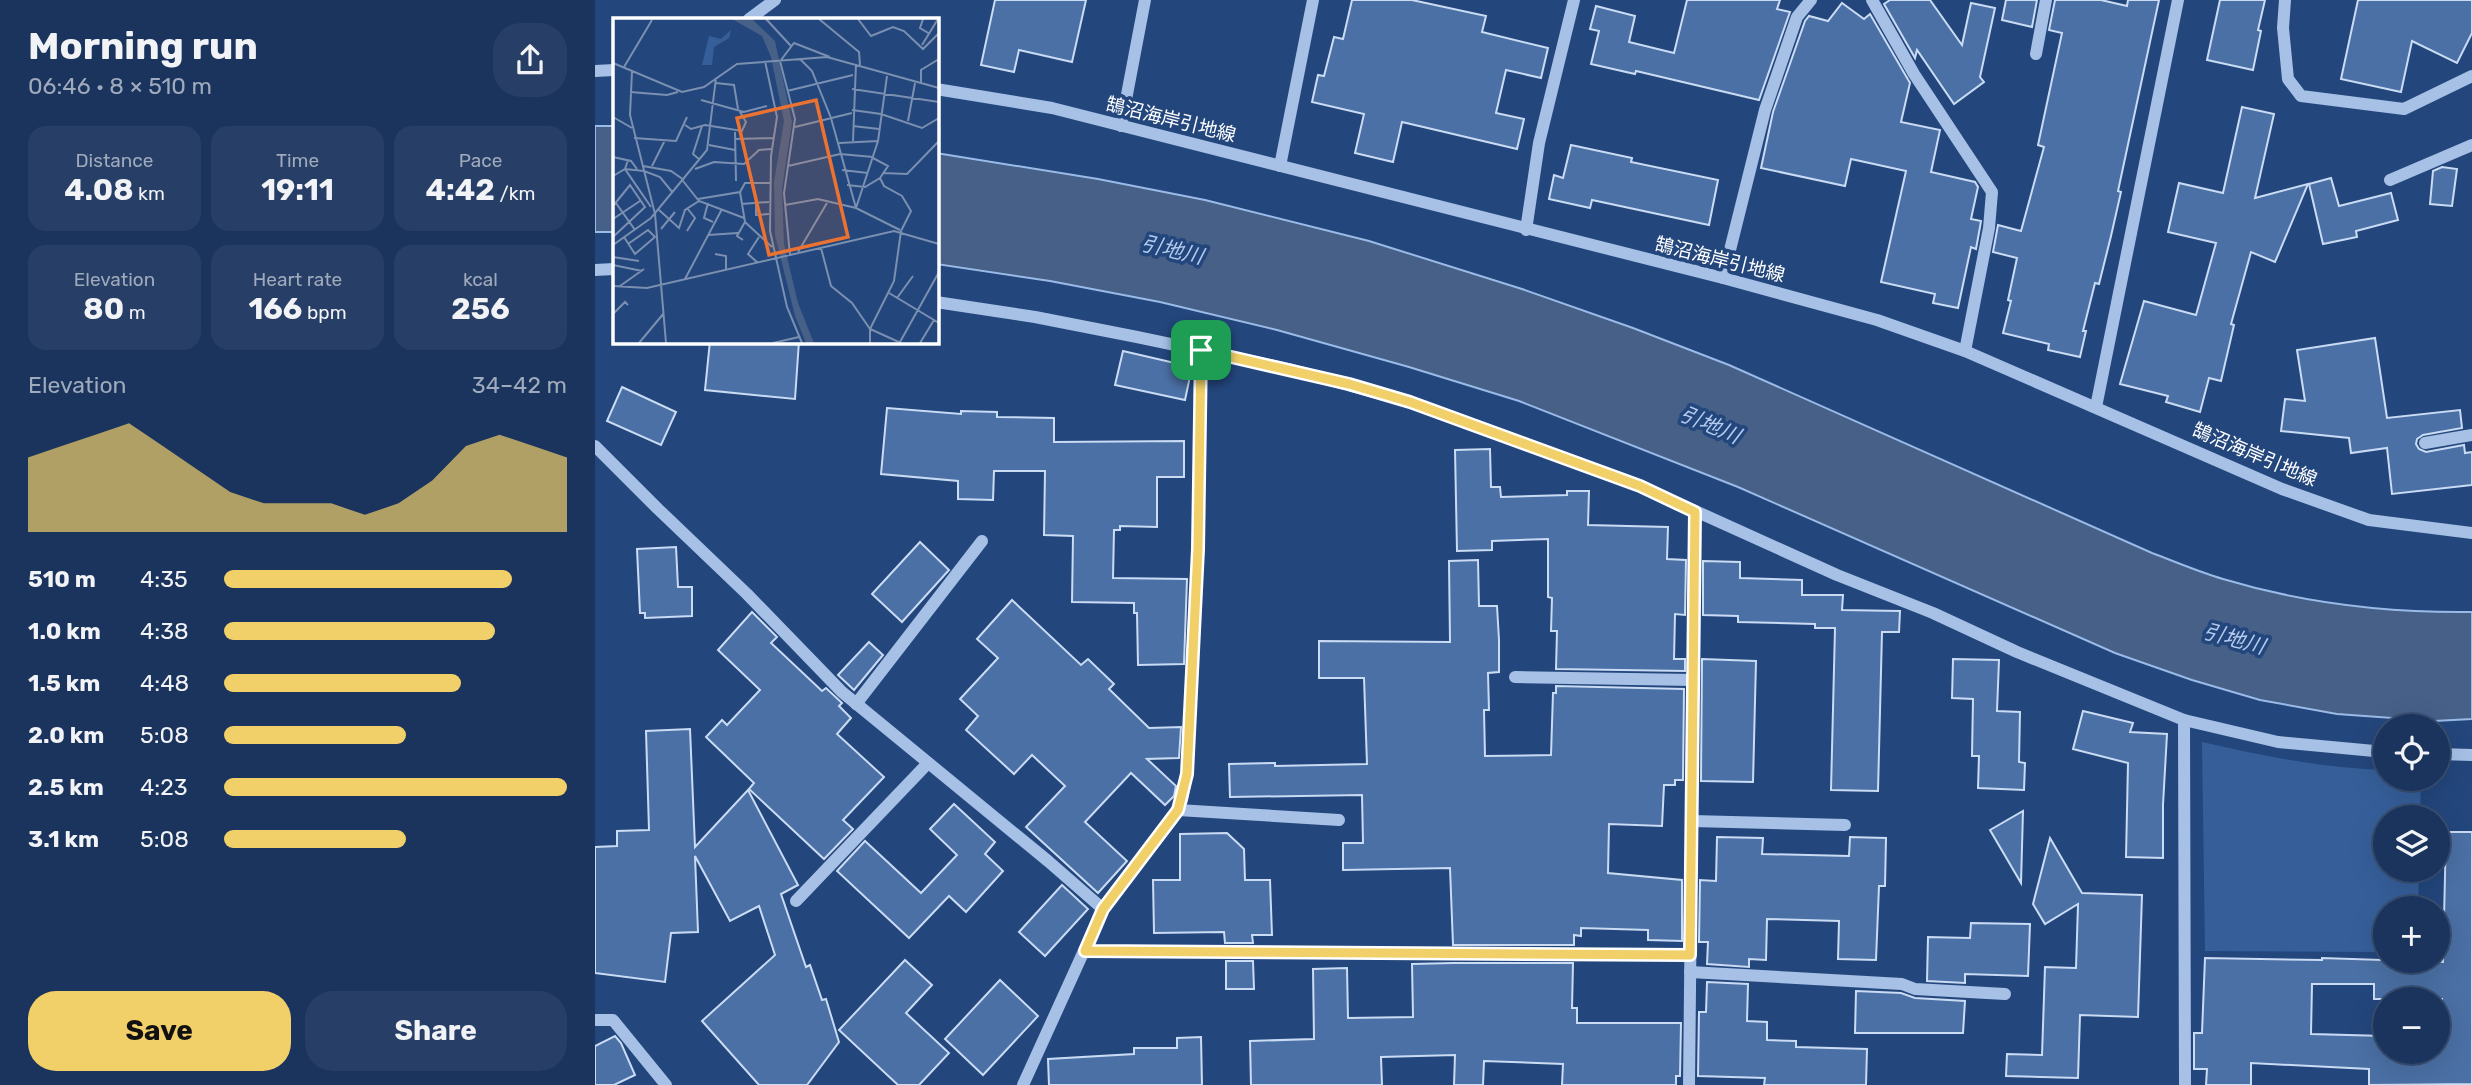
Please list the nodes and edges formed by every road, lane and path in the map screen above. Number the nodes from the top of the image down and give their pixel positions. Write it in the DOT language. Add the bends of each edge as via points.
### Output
graph roads {
  1 [pos="775,0"];
  2 [pos="1145,0"];
  3 [pos="1313,0"];
  4 [pos="1574,0"];
  5 [pos="1811,0"];
  6 [pos="1872,0"];
  7 [pos="2046,0"];
  8 [pos="2178,0"];
  9 [pos="2285,0"];
  10 [pos="750,18"];
  11 [pos="2036,54"];
  12 [pos="613,70"];
  13 [pos="595,71"];
  14 [pos="2472,76"];
  15 [pos="938,89"];
  16 [pos="1121,126"];
  17 [pos="2472,145"];
  18 [pos="1280,166"];
  19 [pos="2390,180"];
  20 [pos="1526,230"];
  21 [pos="613,269"];
  22 [pos="595,270"];
  23 [pos="1723,278"];
  24 [pos="938,302"];
  25 [pos="1201,350"];
  26 [pos="1965,351"];
  27 [pos="2097,408"];
  28 [pos="2472,435"];
  29 [pos="2425,443"];
  30 [pos="595,446"];
  31 [pos="1695,512"];
  32 [pos="2472,533"];
  33 [pos="982,541"];
  34 [pos="1515,677"];
  35 [pos="1693,680"];
  36 [pos="856,704"];
  37 [pos="2184,720"];
  38 [pos="2373,751"];
  39 [pos="2450,754"];
  40 [pos="2472,755"];
  41 [pos="927,763"];
  42 [pos="1178,810"];
  43 [pos="1339,820"];
  44 [pos="1692,821"];
  45 [pos="1845,825"];
  46 [pos="796,901"];
  47 [pos="1103,909"];
  48 [pos="1085,951"];
  49 [pos="1690,955"];
  50 [pos="1690,972"];
  51 [pos="2005,994"];
  52 [pos="595,1020"];
  53 [pos="666,1085"];
  54 [pos="1023,1085"];
  55 [pos="1689,1085"];
  56 [pos="2185,1085"];
  1 -- 10 [label="street"];
  2 -- 16 [label="street"];
  3 -- 18 [label="street"];
  4 -- 20 [label="street" via="1539,143"];
  5 -- 23 [label="street" via="1797,16 1765,110"];
  6 -- 26 [label="street" via="1914,74 1992,192"];
  7 -- 11 [label="street"];
  8 -- 27 [label="street"];
  9 -- 14 [label="street" via="2288,79 2301,96 2404,109"];
  12 -- 13 [label="street"];
  15 -- 16 [label="street, 鵠沼海岸引地線" via="1052,108"];
  16 -- 18 [label="street, 鵠沼海岸引地線"];
  17 -- 19 [label="street"];
  18 -- 20 [label="street, 鵠沼海岸引地線"];
  20 -- 23 [label="street, 鵠沼海岸引地線"];
  21 -- 22 [label="street"];
  23 -- 26 [label="street, 鵠沼海岸引地線" via="1877,320"];
  24 -- 25 [label="street"];
  25 -- 31 [label="street" via="1410,402 1628,482"];
  25 -- 42 [label="street" via="1192,683 1187,774"];
  26 -- 27 [label="street, 鵠沼海岸引地線"];
  27 -- 32 [label="street, 鵠沼海岸引地線" via="2282,489 2369,520"];
  28 -- 29 [label="street"];
  30 -- 36 [label="street"];
  31 -- 35 [label="street"];
  31 -- 37 [label="street"];
  33 -- 36 [label="street"];
  34 -- 35 [label="street"];
  35 -- 44 [label="street"];
  36 -- 41 [label="street"];
  37 -- 38 [label="street" via="2278,742"];
  37 -- 56 [label="street"];
  39 -- 40 [label="street"];
  41 -- 46 [label="street"];
  41 -- 47 [label="street"];
  42 -- 43 [label="street"];
  42 -- 47 [label="street"];
  44 -- 45 [label="street"];
  44 -- 49 [label="street"];
  47 -- 48 [label="street"];
  48 -- 49 [label="street"];
  48 -- 54 [label="street"];
  49 -- 50 [label="street"];
  50 -- 51 [label="street"];
  50 -- 55 [label="street"];
  52 -- 53 [label="street" via="613,1020"];
}
